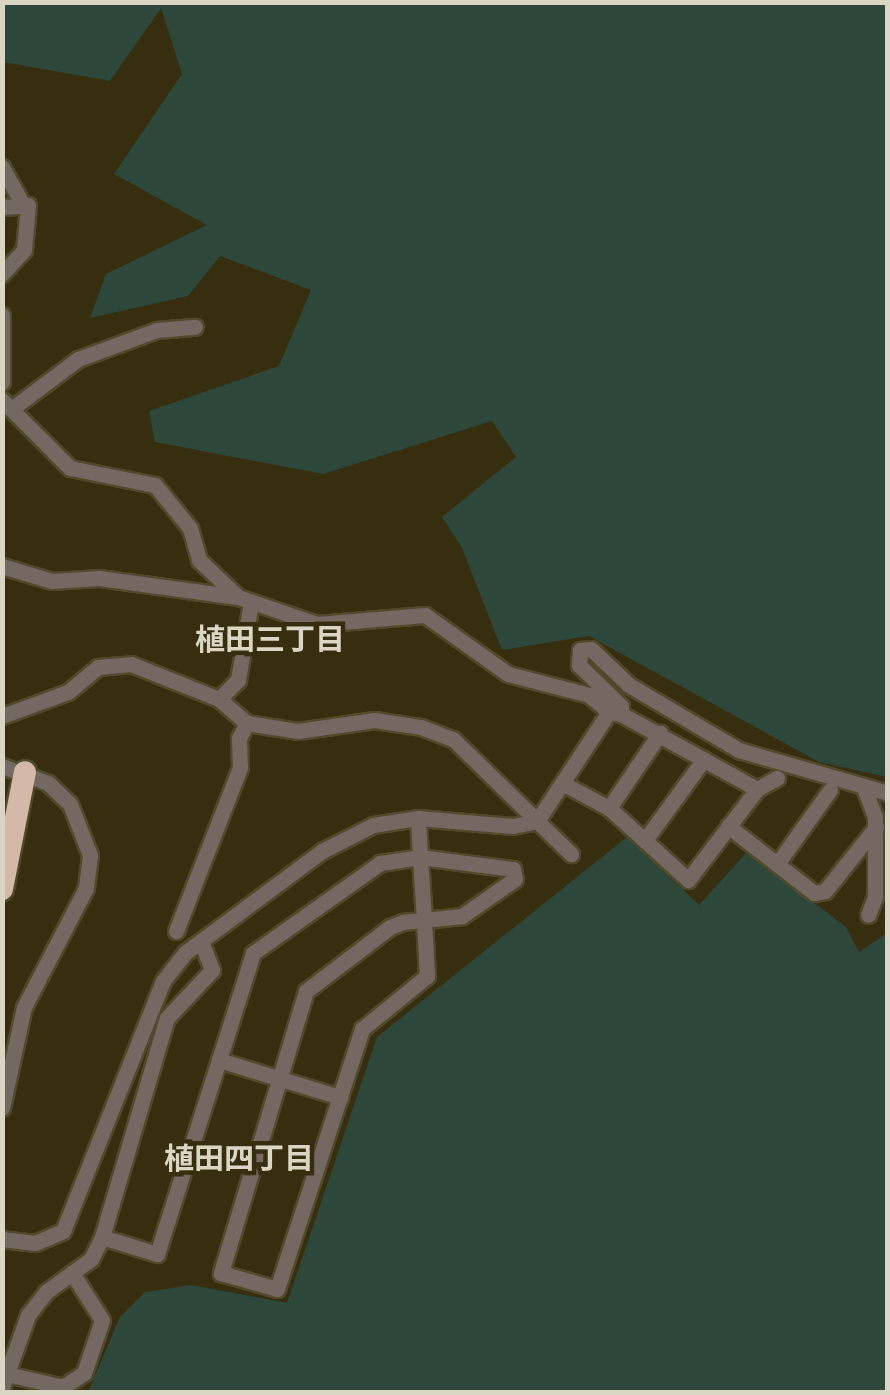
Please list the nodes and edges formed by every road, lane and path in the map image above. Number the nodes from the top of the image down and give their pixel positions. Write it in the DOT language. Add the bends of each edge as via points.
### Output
graph roads {
  1 [pos="2,166"];
  2 [pos="23,205"];
  3 [pos="2,206"];
  4 [pos="2,274"];
  5 [pos="2,315"];
  6 [pos="195,327"];
  7 [pos="2,382"];
  8 [pos="8,403"];
  9 [pos="2,566"];
  10 [pos="245,600"];
  11 [pos="219,699"];
  12 [pos="615,714"];
  13 [pos="2,716"];
  14 [pos="247,723"];
  15 [pos="660,733"];
  16 [pos="704,759"];
  17 [pos="14,769"];
  18 [pos="777,778"];
  19 [pos="564,784"];
  20 [pos="864,788"];
  21 [pos="757,789"];
  22 [pos="830,790"];
  23 [pos="888,793"];
  24 [pos="610,808"];
  25 [pos="418,818"];
  26 [pos="537,820"];
  27 [pos="728,826"];
  28 [pos="876,827"];
  29 [pos="645,840"];
  30 [pos="571,854"];
  31 [pos="420,857"];
  32 [pos="776,864"];
  33 [pos="881,887"];
  34 [pos="2,889"];
  35 [pos="868,915"];
  36 [pos="424,920"];
  37 [pos="176,930"];
  38 [pos="202,941"];
  39 [pos="219,1060"];
  40 [pos="280,1078"];
  41 [pos="340,1097"];
  42 [pos="2,1108"];
  43 [pos="102,1237"];
  44 [pos="2,1239"];
  45 [pos="72,1272"];
  46 [pos="5,1381"];
  1 -- 2 [label="street"];
  2 -- 3 [label="street"];
  2 -- 4 [label="street" via="24,250"];
  5 -- 7 [label="street"];
  6 -- 8 [label="street" via="158,330 78,359"];
  8 -- 10 [label="street" via="70,468 155,485 190,528 198,560"];
  9 -- 10 [label="street" via="52,581 99,578"];
  10 -- 11 [label="street" via="238,680"];
  10 -- 12 [label="street" via="317,624 439,619 498,669 589,694"];
  11 -- 13 [label="street" via="131,664 98,667 68,692"];
  11 -- 14 [label="street"];
  12 -- 15 [label="street"];
  12 -- 19 [label="street"];
  12 -- 20 [label="street" via="621,706 579,665 580,650 591,649 629,685 739,750"];
  14 -- 26 [label="street" via="298,731 374,720 422,727 452,739"];
  14 -- 37 [label="street" via="239,738 240,768"];
  15 -- 16 [label="street"];
  15 -- 24 [label="street"];
  16 -- 21 [label="street"];
  16 -- 29 [label="street"];
  17 -- 34 [label="highway"];
  17 -- 42 [label="street" via="70,804 90,854 86,888 24,1007"];
  18 -- 21 [label="street"];
  19 -- 24 [label="street"];
  19 -- 26 [label="street"];
  20 -- 23 [label="street"];
  20 -- 28 [label="street"];
  21 -- 27 [label="street"];
  22 -- 32 [label="street"];
  24 -- 29 [label="street"];
  25 -- 26 [label="street" via="513,826"];
  25 -- 31 [label="street"];
  25 -- 38 [label="street" via="345,836"];
  26 -- 30 [label="street"];
  27 -- 29 [label="street" via="688,880"];
  27 -- 32 [label="street"];
  28 -- 32 [label="street" via="825,891 814,893"];
  28 -- 33 [label="street"];
  31 -- 36 [label="street"];
  31 -- 36 [label="street" via="498,862 513,869 515,879 462,916"];
  31 -- 39 [label="street" via="360,872 253,952"];
  33 -- 35 [label="street"];
  36 -- 40 [label="street" via="390,927 306,991"];
  36 -- 41 [label="street" via="427,976 362,1029"];
  38 -- 43 [label="street" via="212,970 167,1018"];
  38 -- 44 [label="street" via="164,981 63,1231 35,1243"];
  39 -- 40 [label="street"];
  39 -- 43 [label="street" via="157,1254"];
  40 -- 41 [label="street"];
  40 -- 41 [label="street" via="221,1272 277,1289"];
  43 -- 45 [label="street" via="92,1258"];
  45 -- 46 [label="street" via="28,1315"];
  45 -- 46 [label="street" via="102,1320 84,1373 62,1387"];
}
